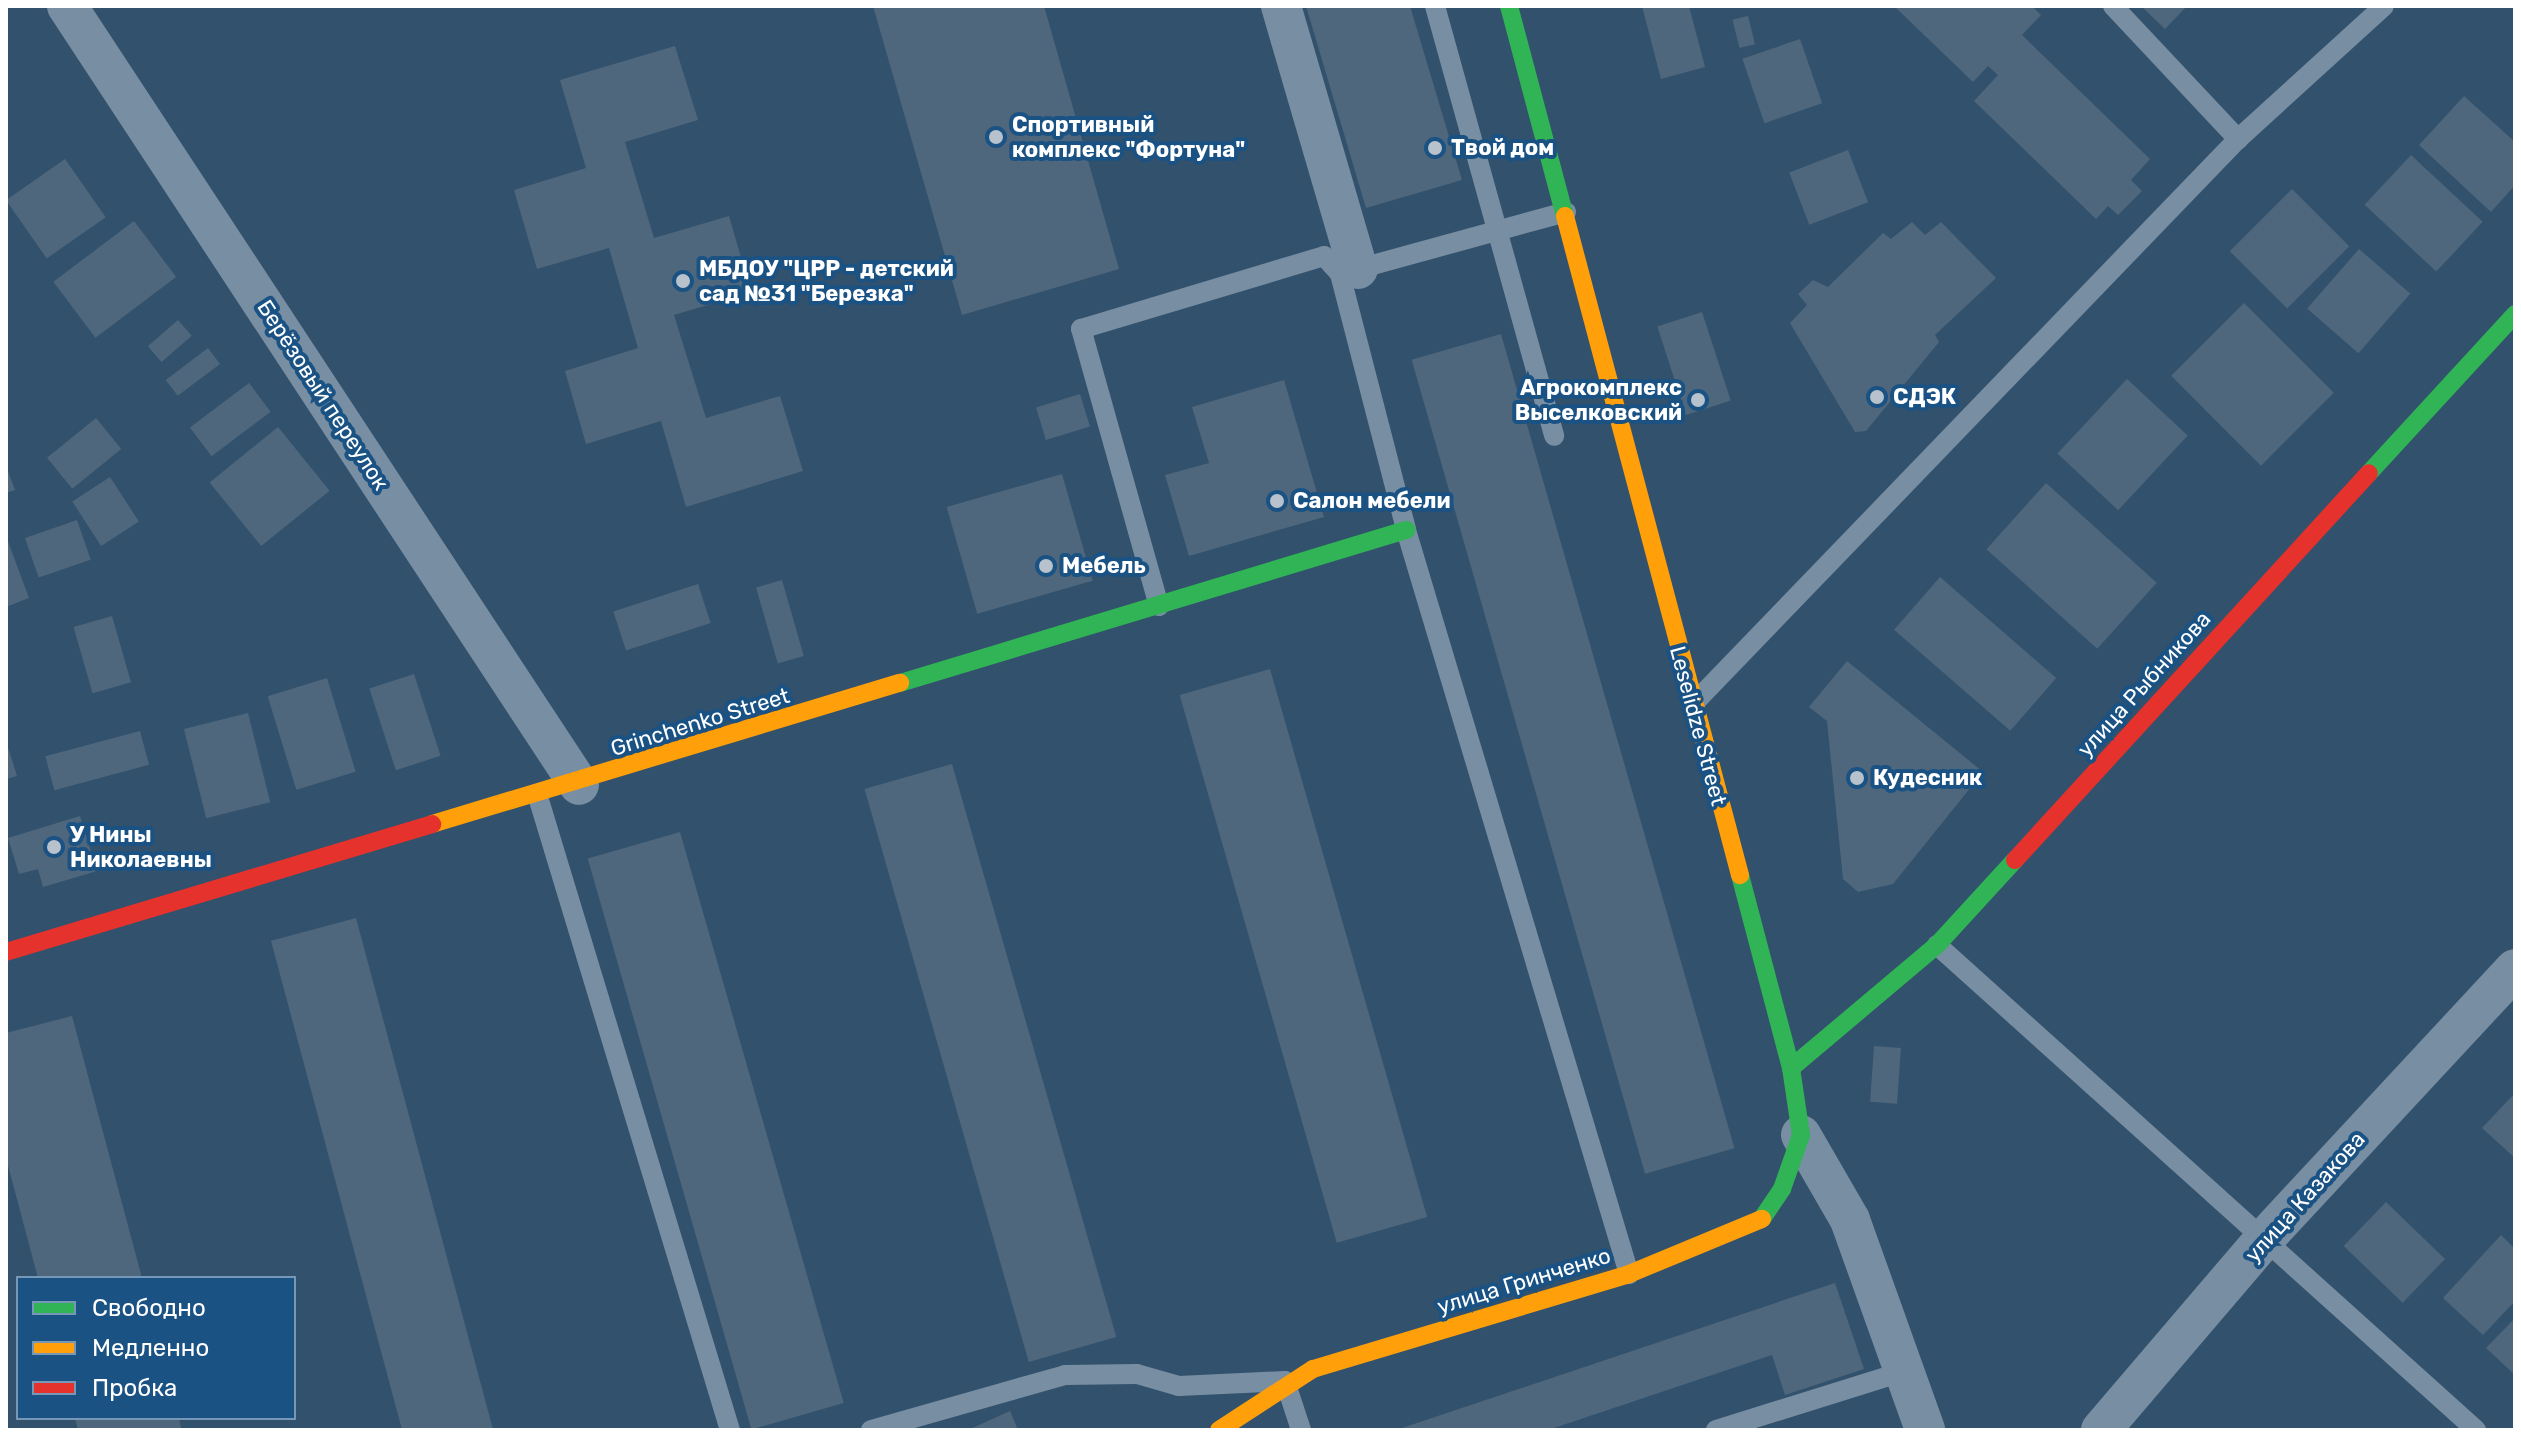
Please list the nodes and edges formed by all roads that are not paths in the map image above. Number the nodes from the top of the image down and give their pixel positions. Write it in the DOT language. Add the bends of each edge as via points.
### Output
graph roads {
  1 [pos="67,6"];
  2 [pos="1281,6"];
  3 [pos="1435,6"];
  4 [pos="1509,6"];
  5 [pos="2113,6"];
  6 [pos="2384,6"];
  7 [pos="2238,139"];
  8 [pos="1566,212"];
  9 [pos="1495,229"];
  10 [pos="1349,271"];
  11 [pos="2515,314"];
  12 [pos="1554,436"];
  13 [pos="1406,530"];
  14 [pos="1159,606"];
  15 [pos="1692,705"];
  16 [pos="579,785"];
  17 [pos="538,797"];
  18 [pos="1937,945"];
  19 [pos="6,952"];
  20 [pos="2515,969"];
  21 [pos="1791,1068"];
  22 [pos="1801,1135"];
  23 [pos="2265,1238"];
  24 [pos="1629,1274"];
  25 [pos="1906,1371"];
  26 [pos="1285,1381"];
  27 [pos="902,1425"];
  28 [pos="1929,1426"];
  29 [pos="730,1430"];
  30 [pos="871,1430"];
  31 [pos="1219,1430"];
  32 [pos="1301,1430"];
  33 [pos="1716,1430"];
  34 [pos="2101,1430"];
  35 [pos="2476,1430"];
  1 -- 16 [label="street, Берёзовый переулок"];
  2 -- 10 [label="street"];
  3 -- 9 [label="lane"];
  4 -- 8 [label="street, Leselidze Street"];
  5 -- 7 [label="lane"];
  6 -- 7 [label="lane"];
  7 -- 15 [label="lane"];
  8 -- 9 [label="lane"];
  8 -- 15 [label="street, Leselidze Street"];
  9 -- 10 [label="lane"];
  9 -- 12 [label="lane"];
  10 -- 13 [label="lane"];
  10 -- 14 [label="lane" via="1324,256 1081,329"];
  11 -- 18 [label="street, улица Рыбникова"];
  13 -- 14 [label="street, Grinchenko Street"];
  13 -- 24 [label="lane"];
  14 -- 16 [label="street, Grinchenko Street"];
  15 -- 21 [label="street, Leselidze Street"];
  16 -- 17 [label="street, Grinchenko Street"];
  17 -- 19 [label="street, Grinchenko Street"];
  17 -- 29 [label="lane"];
  18 -- 21 [label="street, улица Рыбникова"];
  18 -- 23 [label="lane"];
  20 -- 23 [label="street, улица Казакова"];
  21 -- 22 [label="street, Leselidze Street"];
  22 -- 24 [label="street, улица Гринченко" via="1782,1189 1761,1220"];
  22 -- 25 [label="street, Leselidze Street" via="1850,1220"];
  23 -- 34 [label="street, улица Казакова"];
  23 -- 35 [label="lane"];
  24 -- 26 [label="street, улица Гринченко"];
  25 -- 28 [label="street, Leselidze Street"];
  25 -- 33 [label="lane"];
  26 -- 27 [label="lane" via="1179,1386 1137,1374 1065,1375"];
  26 -- 31 [label="street, улица Гринченко"];
  26 -- 32 [label="lane"];
  27 -- 30 [label="lane"];
}
